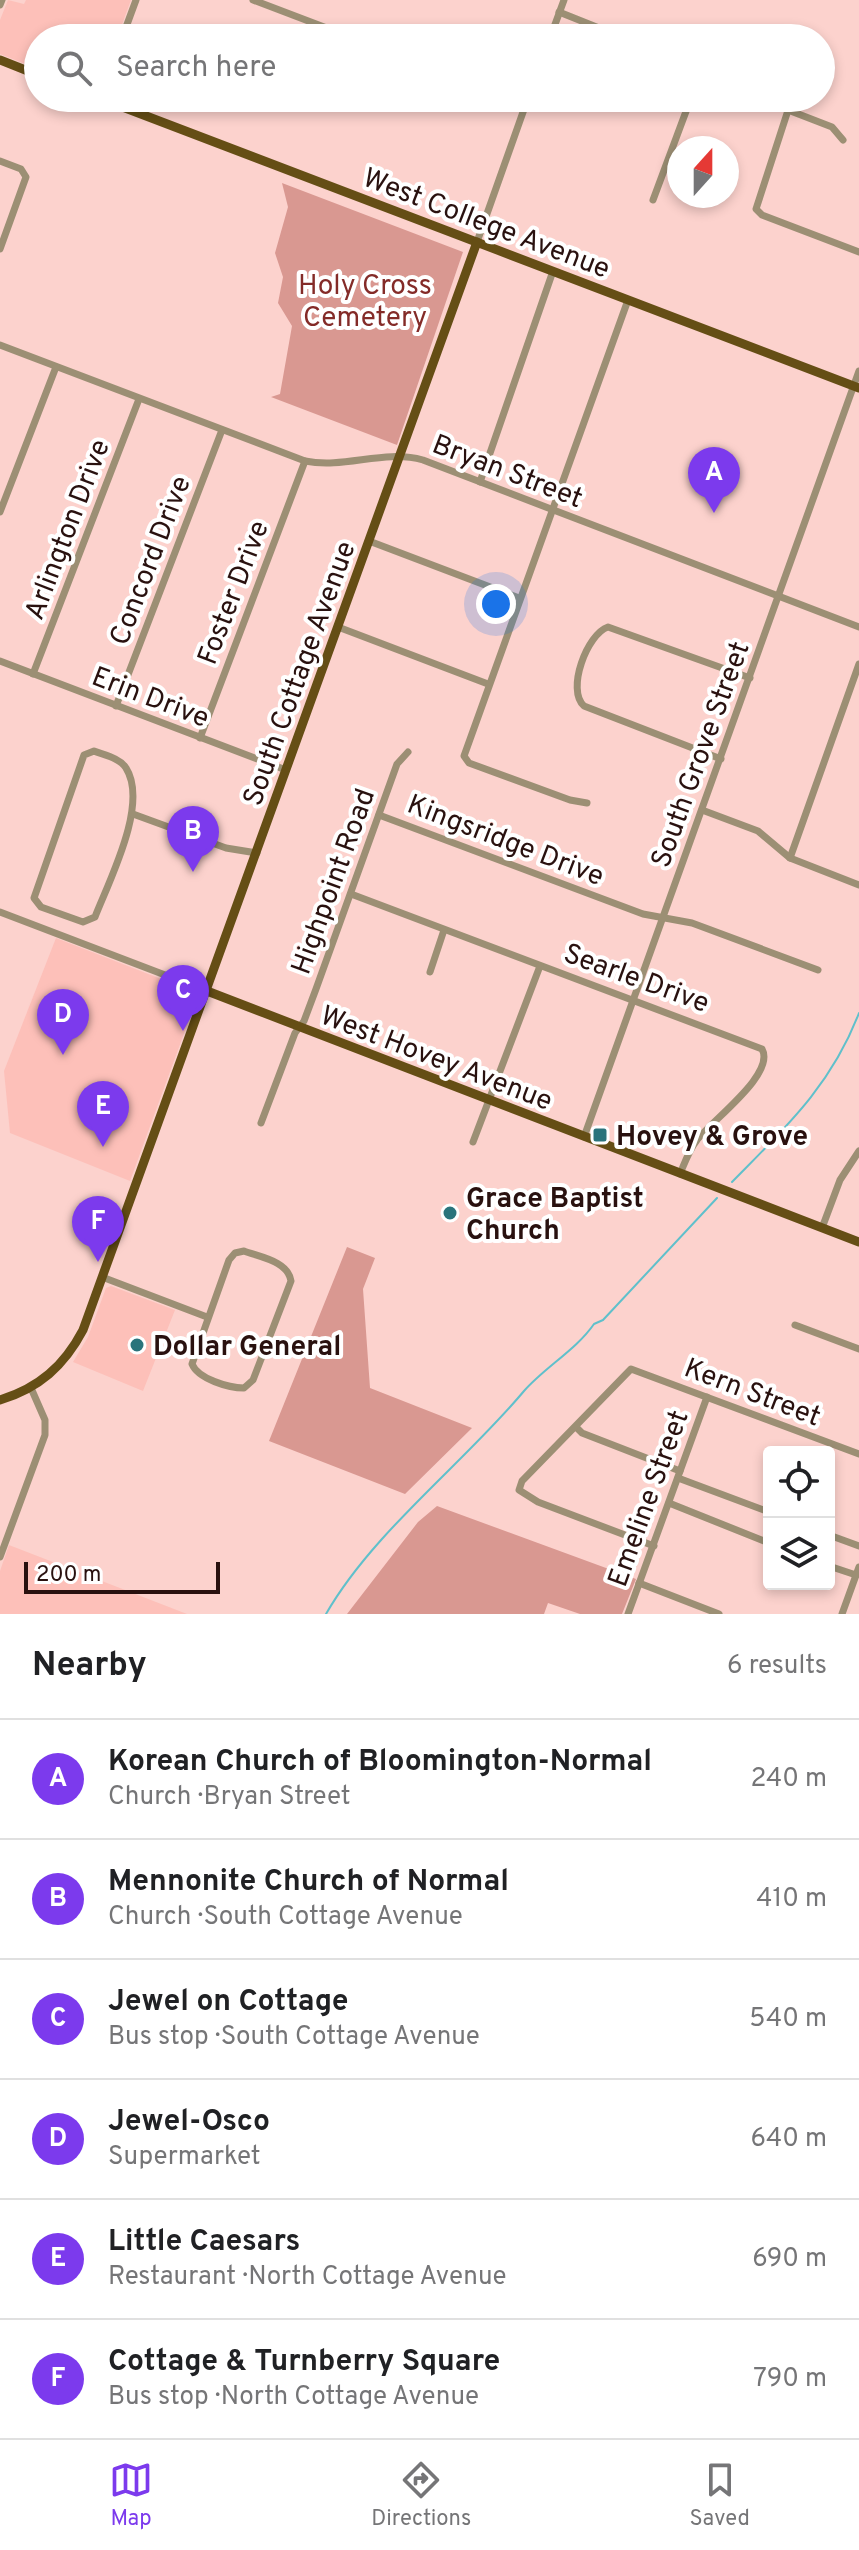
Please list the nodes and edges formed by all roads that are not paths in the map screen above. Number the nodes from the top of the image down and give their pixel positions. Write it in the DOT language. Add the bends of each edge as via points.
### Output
graph roads {
  1 [pos="136,0"];
  2 [pos="253,0"];
  3 [pos="564,0"];
  4 [pos="559,12"];
  5 [pos="127,24"];
  6 [pos="316,24"];
  7 [pos="555,24"];
  8 [pos="589,24"];
  9 [pos="0,60"];
  10 [pos="24,69"];
  11 [pos="136,112"];
  12 [pos="523,112"];
  13 [pos="686,112"];
  14 [pos="787,112"];
  15 [pos="793,112"];
  16 [pos="843,140"];
  17 [pos="0,161"];
  18 [pos="653,200"];
  19 [pos="477,242"];
  20 [pos="0,249"];
  21 [pos="859,252"];
  22 [pos="553,271"];
  23 [pos="628,300"];
  24 [pos="0,345"];
  25 [pos="56,367"];
  26 [pos="859,371"];
  27 [pos="856,387"];
  28 [pos="139,399"];
  29 [pos="222,430"];
  30 [pos="399,456"];
  31 [pos="305,461"];
  32 [pos="480,482"];
  33 [pos="551,510"];
  34 [pos="0,512"];
  35 [pos="369,541"];
  36 [pos="779,597"];
  37 [pos="519,598"];
  38 [pos="859,616"];
  39 [pos="338,627"];
  40 [pos="857,627"];
  41 [pos="0,661"];
  42 [pos="859,664"];
  43 [pos="33,674"];
  44 [pos="750,678"];
  45 [pos="488,684"];
  46 [pos="116,706"];
  47 [pos="200,738"];
  48 [pos="408,752"];
  49 [pos="721,759"];
  50 [pos="286,770"];
  51 [pos="587,803"];
  52 [pos="702,810"];
  53 [pos="133,814"];
  54 [pos="379,815"];
  55 [pos="257,853"];
  56 [pos="790,858"];
  57 [pos="859,885"];
  58 [pos="351,894"];
  59 [pos="0,912"];
  60 [pos="664,917"];
  61 [pos="444,930"];
  62 [pos="540,966"];
  63 [pos="818,970"];
  64 [pos="430,972"];
  65 [pos="207,991"];
  66 [pos="634,1000"];
  67 [pos="299,1027"];
  68 [pos="490,1102"];
  69 [pos="261,1123"];
  70 [pos="584,1137"];
  71 [pos="473,1142"];
  72 [pos="859,1151"];
  73 [pos="680,1174"];
  74 [pos="822,1228"];
  75 [pos="859,1242"];
  76 [pos="102,1277"];
  77 [pos="207,1317"];
  78 [pos="795,1325"];
  79 [pos="859,1349"];
  80 [pos="31,1388"];
  81 [pos="707,1397"];
  82 [pos="0,1400"];
  83 [pos="576,1427"];
  84 [pos="859,1454"];
  85 [pos="679,1474"];
  86 [pos="669,1503"];
  87 [pos="763,1509"];
  88 [pos="835,1537"];
  89 [pos="763,1541"];
  90 [pos="654,1546"];
  91 [pos="859,1546"];
  92 [pos="0,1557"];
  93 [pos="835,1569"];
  94 [pos="857,1578"];
  95 [pos="639,1583"];
  96 [pos="628,1614"];
  97 [pos="719,1614"];
  98 [pos="842,1614"];
  1 -- 5 [label="street"];
  2 -- 6 [label="street"];
  3 -- 4 [label="street"];
  4 -- 7 [label="street"];
  4 -- 8 [label="street"];
  9 -- 10 [label="main road"];
  11 -- 19 [label="main road, West College Avenue"];
  12 -- 19 [label="street"];
  13 -- 18 [label="street"];
  14 -- 21 [label="street" via="756,209"];
  15 -- 16 [label="street" via="832,127"];
  17 -- 20 [label="street" via="24,173"];
  19 -- 22 [label="main road, West College Avenue"];
  19 -- 30 [label="main road, South Cottage Avenue"];
  22 -- 23 [label="main road, West College Avenue"];
  22 -- 32 [label="street"];
  23 -- 27 [label="main road, West College Avenue"];
  23 -- 33 [label="street"];
  24 -- 25 [label="street, Bryan Street"];
  25 -- 28 [label="street, Bryan Street"];
  25 -- 34 [label="street"];
  26 -- 27 [label="street, South Grove Street"];
  27 -- 36 [label="street, South Grove Street"];
  28 -- 29 [label="street, Bryan Street"];
  28 -- 43 [label="street, Arlington Drive"];
  29 -- 31 [label="street, Bryan Street"];
  29 -- 46 [label="street, Concord Drive"];
  30 -- 31 [label="street, Bryan Street" via="339,465"];
  30 -- 32 [label="street, Bryan Street"];
  30 -- 35 [label="main road, South Cottage Avenue"];
  31 -- 47 [label="street, Foster Drive"];
  32 -- 33 [label="street, Bryan Street"];
  33 -- 36 [label="street, Bryan Street"];
  33 -- 37 [label="street"];
  35 -- 37 [label="street"];
  35 -- 39 [label="main road, South Cottage Avenue"];
  36 -- 40 [label="street, Bryan Street"];
  36 -- 44 [label="street, South Grove Street"];
  37 -- 45 [label="street"];
  38 -- 40 [label="street"];
  39 -- 45 [label="street"];
  39 -- 50 [label="main road, South Cottage Avenue"];
  41 -- 43 [label="street, Erin Drive"];
  42 -- 56 [label="street"];
  43 -- 46 [label="street, Erin Drive"];
  44 -- 49 [label="street, South Grove Street"];
  44 -- 49 [label="street" via="624,630 604,628 593,638 579,674 575,689 584,706"];
  45 -- 51 [label="street" via="465,757 469,763"];
  46 -- 47 [label="street, Erin Drive"];
  47 -- 50 [label="street, Erin Drive"];
  48 -- 54 [label="street, Highpoint Road" via="397,764"];
  49 -- 52 [label="street, South Grove Street"];
  50 -- 55 [label="main road, South Cottage Avenue"];
  52 -- 56 [label="street" via="758,831"];
  52 -- 60 [label="street, South Grove Street"];
  53 -- 53 [label="street" via="124,765 94,751 86,753 35,891 37,903 83,922 92,920"];
  53 -- 55 [label="street" via="226,848"];
  54 -- 58 [label="street, Highpoint Road"];
  54 -- 60 [label="street, Kingsridge Drive" via="643,914"];
  55 -- 65 [label="main road, South Cottage Avenue"];
  56 -- 57 [label="street"];
  58 -- 61 [label="street, Searle Drive"];
  58 -- 67 [label="street, Highpoint Road"];
  59 -- 65 [label="street, West Hovey Avenue"];
  60 -- 63 [label="street, Kingsridge Drive"];
  60 -- 66 [label="street, South Grove Street"];
  61 -- 62 [label="street, Searle Drive"];
  61 -- 64 [label="street"];
  62 -- 66 [label="street, Searle Drive"];
  62 -- 68 [label="street"];
  65 -- 67 [label="main road, West Hovey Avenue"];
  65 -- 76 [label="main road, South Cottage Avenue"];
  66 -- 70 [label="street, South Grove Street"];
  66 -- 73 [label="street, Searle Drive" via="757,1045 765,1053 758,1076 696,1141"];
  67 -- 68 [label="main road, West Hovey Avenue"];
  67 -- 69 [label="street, Highpoint Road"];
  68 -- 70 [label="main road, West Hovey Avenue"];
  68 -- 71 [label="street"];
  70 -- 73 [label="main road, West Hovey Avenue"];
  72 -- 74 [label="street" via="840,1180"];
  73 -- 74 [label="main road, West Hovey Avenue"];
  74 -- 75 [label="main road, West Hovey Avenue"];
  76 -- 77 [label="street"];
  76 -- 80 [label="main road, South Cottage Avenue" via="74,1348 51,1375"];
  77 -- 77 [label="street" via="235,1253 244,1251 289,1272 291,1281 253,1380 244,1388 195,1371 193,1356"];
  78 -- 79 [label="street"];
  80 -- 82 [label="main road, South Cottage Avenue"];
  80 -- 92 [label="street" via="45,1420 45,1435"];
  81 -- 83 [label="street, Kern Street" via="631,1369"];
  81 -- 84 [label="street, Kern Street"];
  81 -- 85 [label="street, Emeline Street"];
  83 -- 85 [label="street"];
  83 -- 90 [label="street" via="519,1490"];
  85 -- 86 [label="street, Emeline Street"];
  85 -- 87 [label="street"];
  86 -- 89 [label="street"];
  86 -- 90 [label="street, Emeline Street"];
  88 -- 91 [label="street"];
  90 -- 95 [label="street, Emeline Street"];
  93 -- 94 [label="street"];
  94 -- 98 [label="street"];
  95 -- 96 [label="street, Emeline Street"];
  95 -- 97 [label="street"];
}
